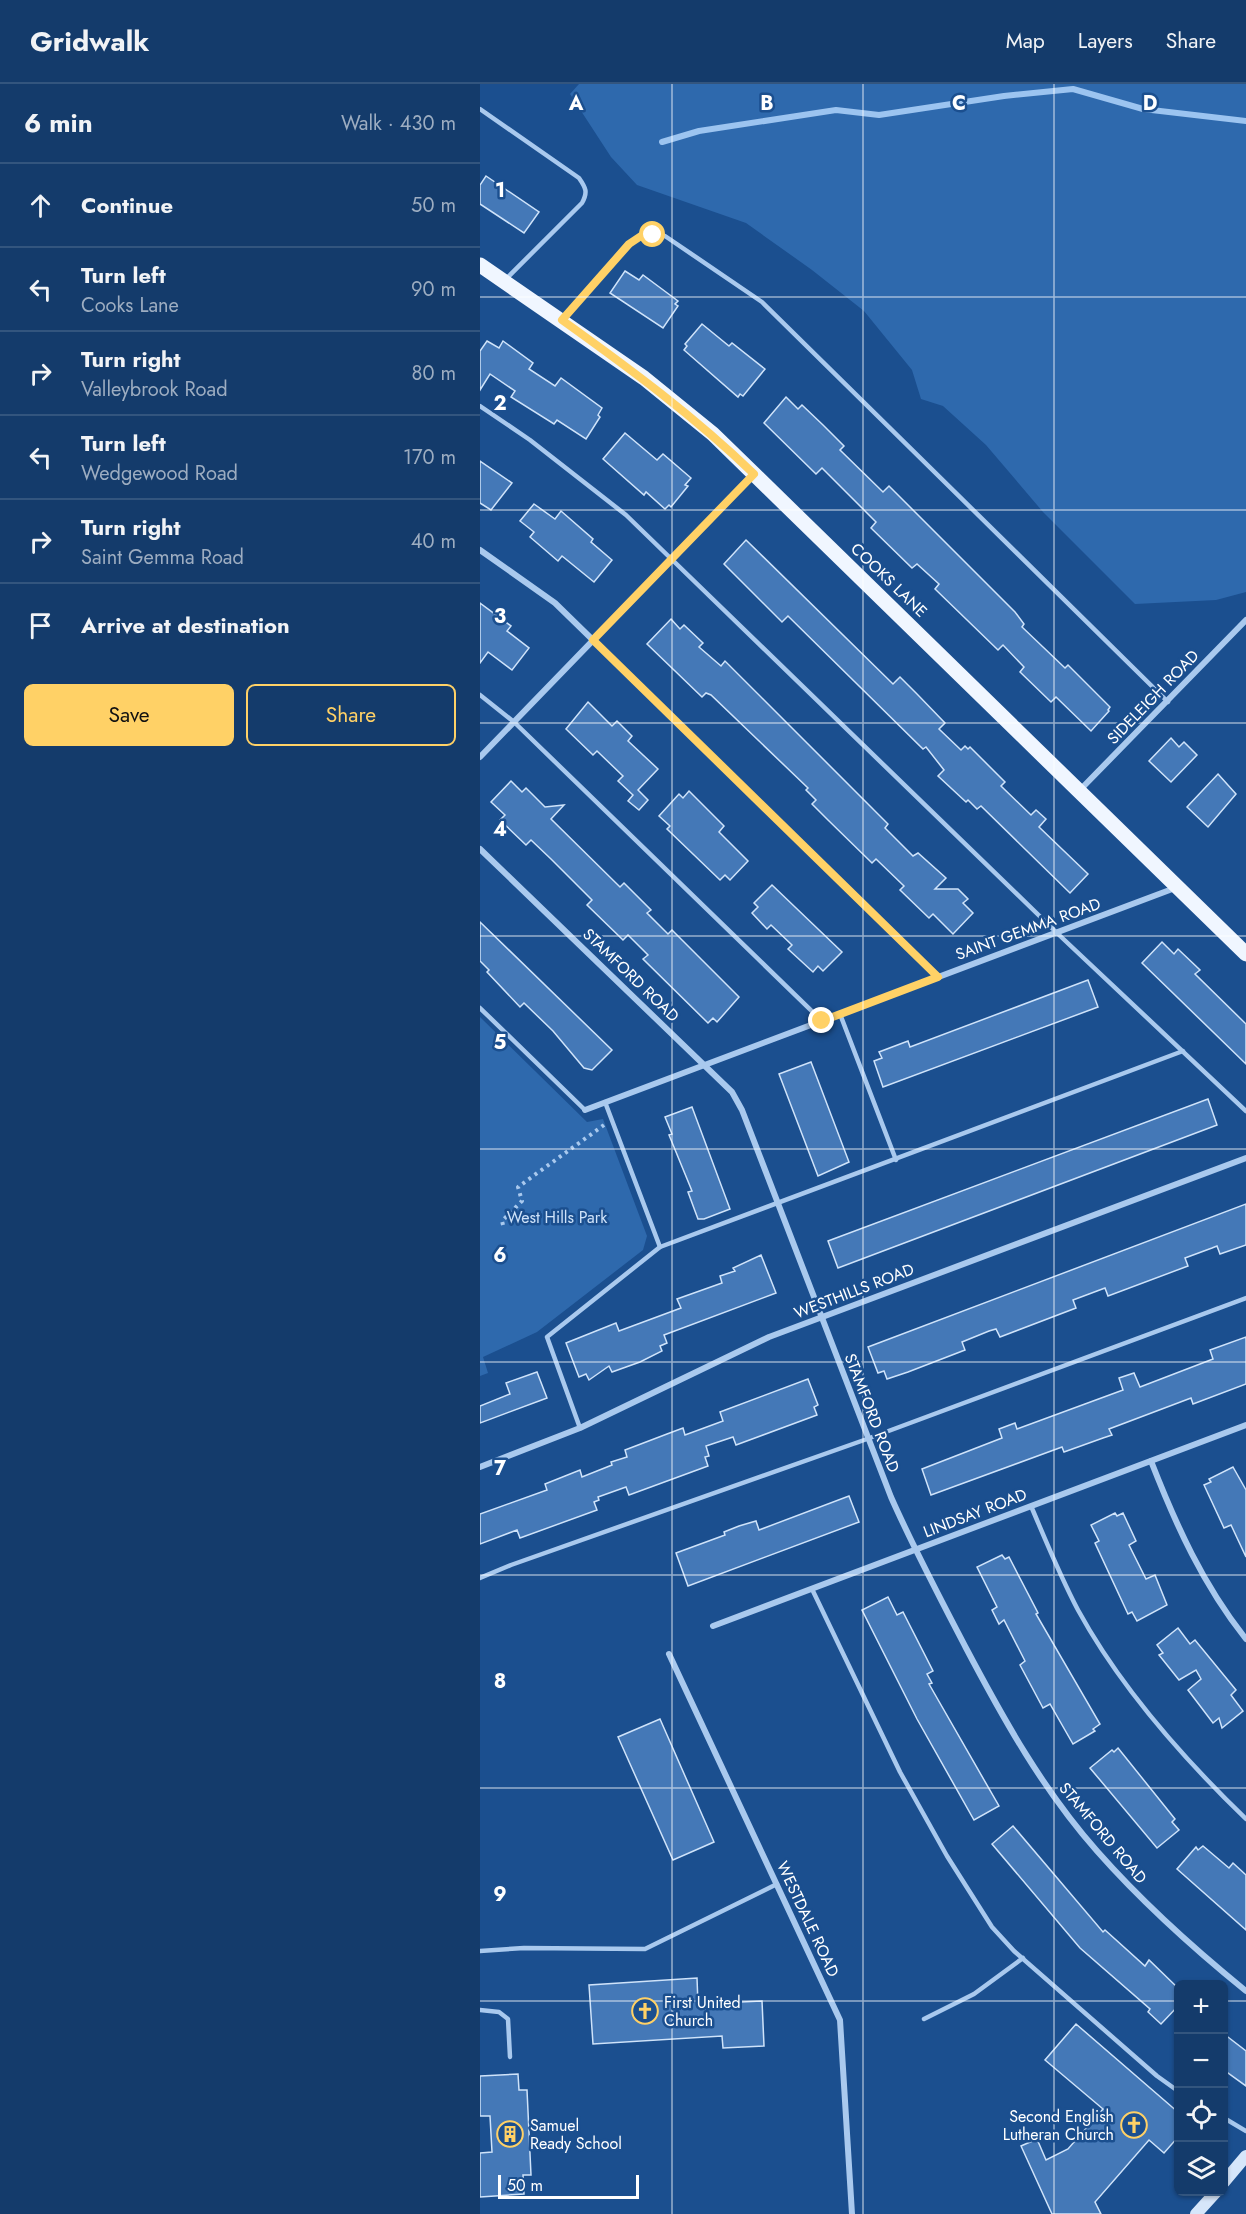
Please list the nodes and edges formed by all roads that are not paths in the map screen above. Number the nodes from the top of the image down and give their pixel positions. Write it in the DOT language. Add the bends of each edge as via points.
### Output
graph roads {
  1 [pos="480,109"];
  2 [pos="480,264"];
  3 [pos="504,281"];
  4 [pos="562,320"];
  5 [pos="480,406"];
  6 [pos="754,474"];
  7 [pos="480,550"];
  8 [pos="672,558"];
  9 [pos="1246,620"];
  10 [pos="593,640"];
  11 [pos="480,694"];
  12 [pos="1168,702"];
  13 [pos="514,722"];
  14 [pos="480,757"];
  15 [pos="1079,792"];
  16 [pos="480,849"];
  17 [pos="1178,887"];
  18 [pos="1057,933"];
  19 [pos="1246,954"];
  20 [pos="938,977"];
  21 [pos="480,1008"];
  22 [pos="840,1014"];
  23 [pos="822,1021"];
  24 [pos="1184,1051"];
  25 [pos="705,1065"];
  26 [pos="605,1102"];
  27 [pos="585,1110"];
  28 [pos="1246,1111"];
  29 [pos="1246,1158"];
  30 [pos="896,1160"];
  31 [pos="778,1202"];
  32 [pos="660,1247"];
  33 [pos="1246,1298"];
  34 [pos="821,1318"];
  35 [pos="1246,1425"];
  36 [pos="580,1428"];
  37 [pos="867,1439"];
  38 [pos="1151,1461"];
  39 [pos="480,1467"];
  40 [pos="1031,1506"];
  41 [pos="915,1550"];
  42 [pos="480,1578"];
  43 [pos="813,1589"];
  44 [pos="713,1626"];
  45 [pos="1246,1639"];
  46 [pos="669,1654"];
  47 [pos="1246,1819"];
  48 [pos="777,1884"];
  49 [pos="480,1951"];
  50 [pos="1023,1958"];
  51 [pos="1246,1991"];
  52 [pos="480,2010"];
  53 [pos="924,2019"];
  54 [pos="510,2057"];
  55 [pos="1175,2088"];
  56 [pos="1228,2121"];
  57 [pos="1246,2132"];
  58 [pos="1246,2156"];
  59 [pos="1228,2177"];
  60 [pos="1212,2196"];
  61 [pos="852,2214"];
  62 [pos="1196,2214"];
  1 -- 3 [label="lane" via="579,178 587,195"];
  2 -- 3 [label="main road, COOKS LANE"];
  3 -- 4 [label="main road, COOKS LANE"];
  4 -- 6 [label="main road, COOKS LANE" via="714,434"];
  4 -- 12 [label="lane" via="629,244 641,236 665,236 762,302"];
  5 -- 8 [label="lane" via="591,486"];
  6 -- 8 [label="street"];
  6 -- 15 [label="main road, COOKS LANE"];
  7 -- 10 [label="street" via="555,603"];
  8 -- 10 [label="street"];
  8 -- 18 [label="lane"];
  9 -- 12 [label="street, SIDELEIGH ROAD"];
  10 -- 13 [label="street"];
  10 -- 20 [label="street"];
  11 -- 13 [label="lane"];
  12 -- 15 [label="street, SIDELEIGH ROAD"];
  13 -- 14 [label="street"];
  13 -- 23 [label="lane"];
  15 -- 17 [label="main road, COOKS LANE"];
  16 -- 25 [label="street, STAMFORD ROAD"];
  17 -- 18 [label="street, SAINT GEMMA ROAD"];
  17 -- 19 [label="main road, COOKS LANE"];
  18 -- 20 [label="street, SAINT GEMMA ROAD"];
  18 -- 24 [label="lane"];
  20 -- 22 [label="street, SAINT GEMMA ROAD"];
  21 -- 27 [label="lane"];
  22 -- 23 [label="street, SAINT GEMMA ROAD"];
  22 -- 30 [label="lane"];
  23 -- 25 [label="street, SAINT GEMMA ROAD"];
  24 -- 28 [label="lane"];
  24 -- 30 [label="lane"];
  25 -- 26 [label="street, SAINT GEMMA ROAD"];
  25 -- 31 [label="street, STAMFORD ROAD" via="723,1081 742,1110"];
  26 -- 27 [label="street, SAINT GEMMA ROAD"];
  26 -- 32 [label="lane"];
  29 -- 34 [label="street, WESTHILLS ROAD"];
  30 -- 31 [label="lane"];
  31 -- 32 [label="lane"];
  31 -- 34 [label="street, STAMFORD ROAD"];
  32 -- 36 [label="lane" via="547,1337"];
  33 -- 37 [label="lane"];
  34 -- 36 [label="street, WESTHILLS ROAD" via="769,1337"];
  34 -- 37 [label="street, STAMFORD ROAD"];
  35 -- 38 [label="street, LINDSAY ROAD"];
  36 -- 39 [label="street, WESTHILLS ROAD"];
  37 -- 41 [label="street, STAMFORD ROAD"];
  37 -- 42 [label="lane"];
  38 -- 40 [label="street, LINDSAY ROAD"];
  38 -- 45 [label="street" via="1174,1522 1202,1575"];
  40 -- 41 [label="street, LINDSAY ROAD"];
  40 -- 47 [label="lane" via="1079,1611 1106,1656 1189,1759"];
  41 -- 43 [label="street, LINDSAY ROAD"];
  41 -- 51 [label="street, STAMFORD ROAD" via="1001,1715 1059,1803 1138,1896"];
  43 -- 44 [label="street, LINDSAY ROAD"];
  43 -- 50 [label="lane" via="900,1772 947,1856 992,1927"];
  46 -- 48 [label="street, WESTDALE ROAD"];
  48 -- 49 [label="lane" via="645,1949"];
  48 -- 61 [label="street, WESTDALE ROAD" via="840,2020"];
  50 -- 53 [label="lane" via="974,1994"];
  50 -- 55 [label="lane"];
  52 -- 54 [label="lane" via="499,2012 508,2019"];
  56 -- 57 [label="lane"];
  58 -- 59 [label="street"];
  60 -- 62 [label="street"];
}
